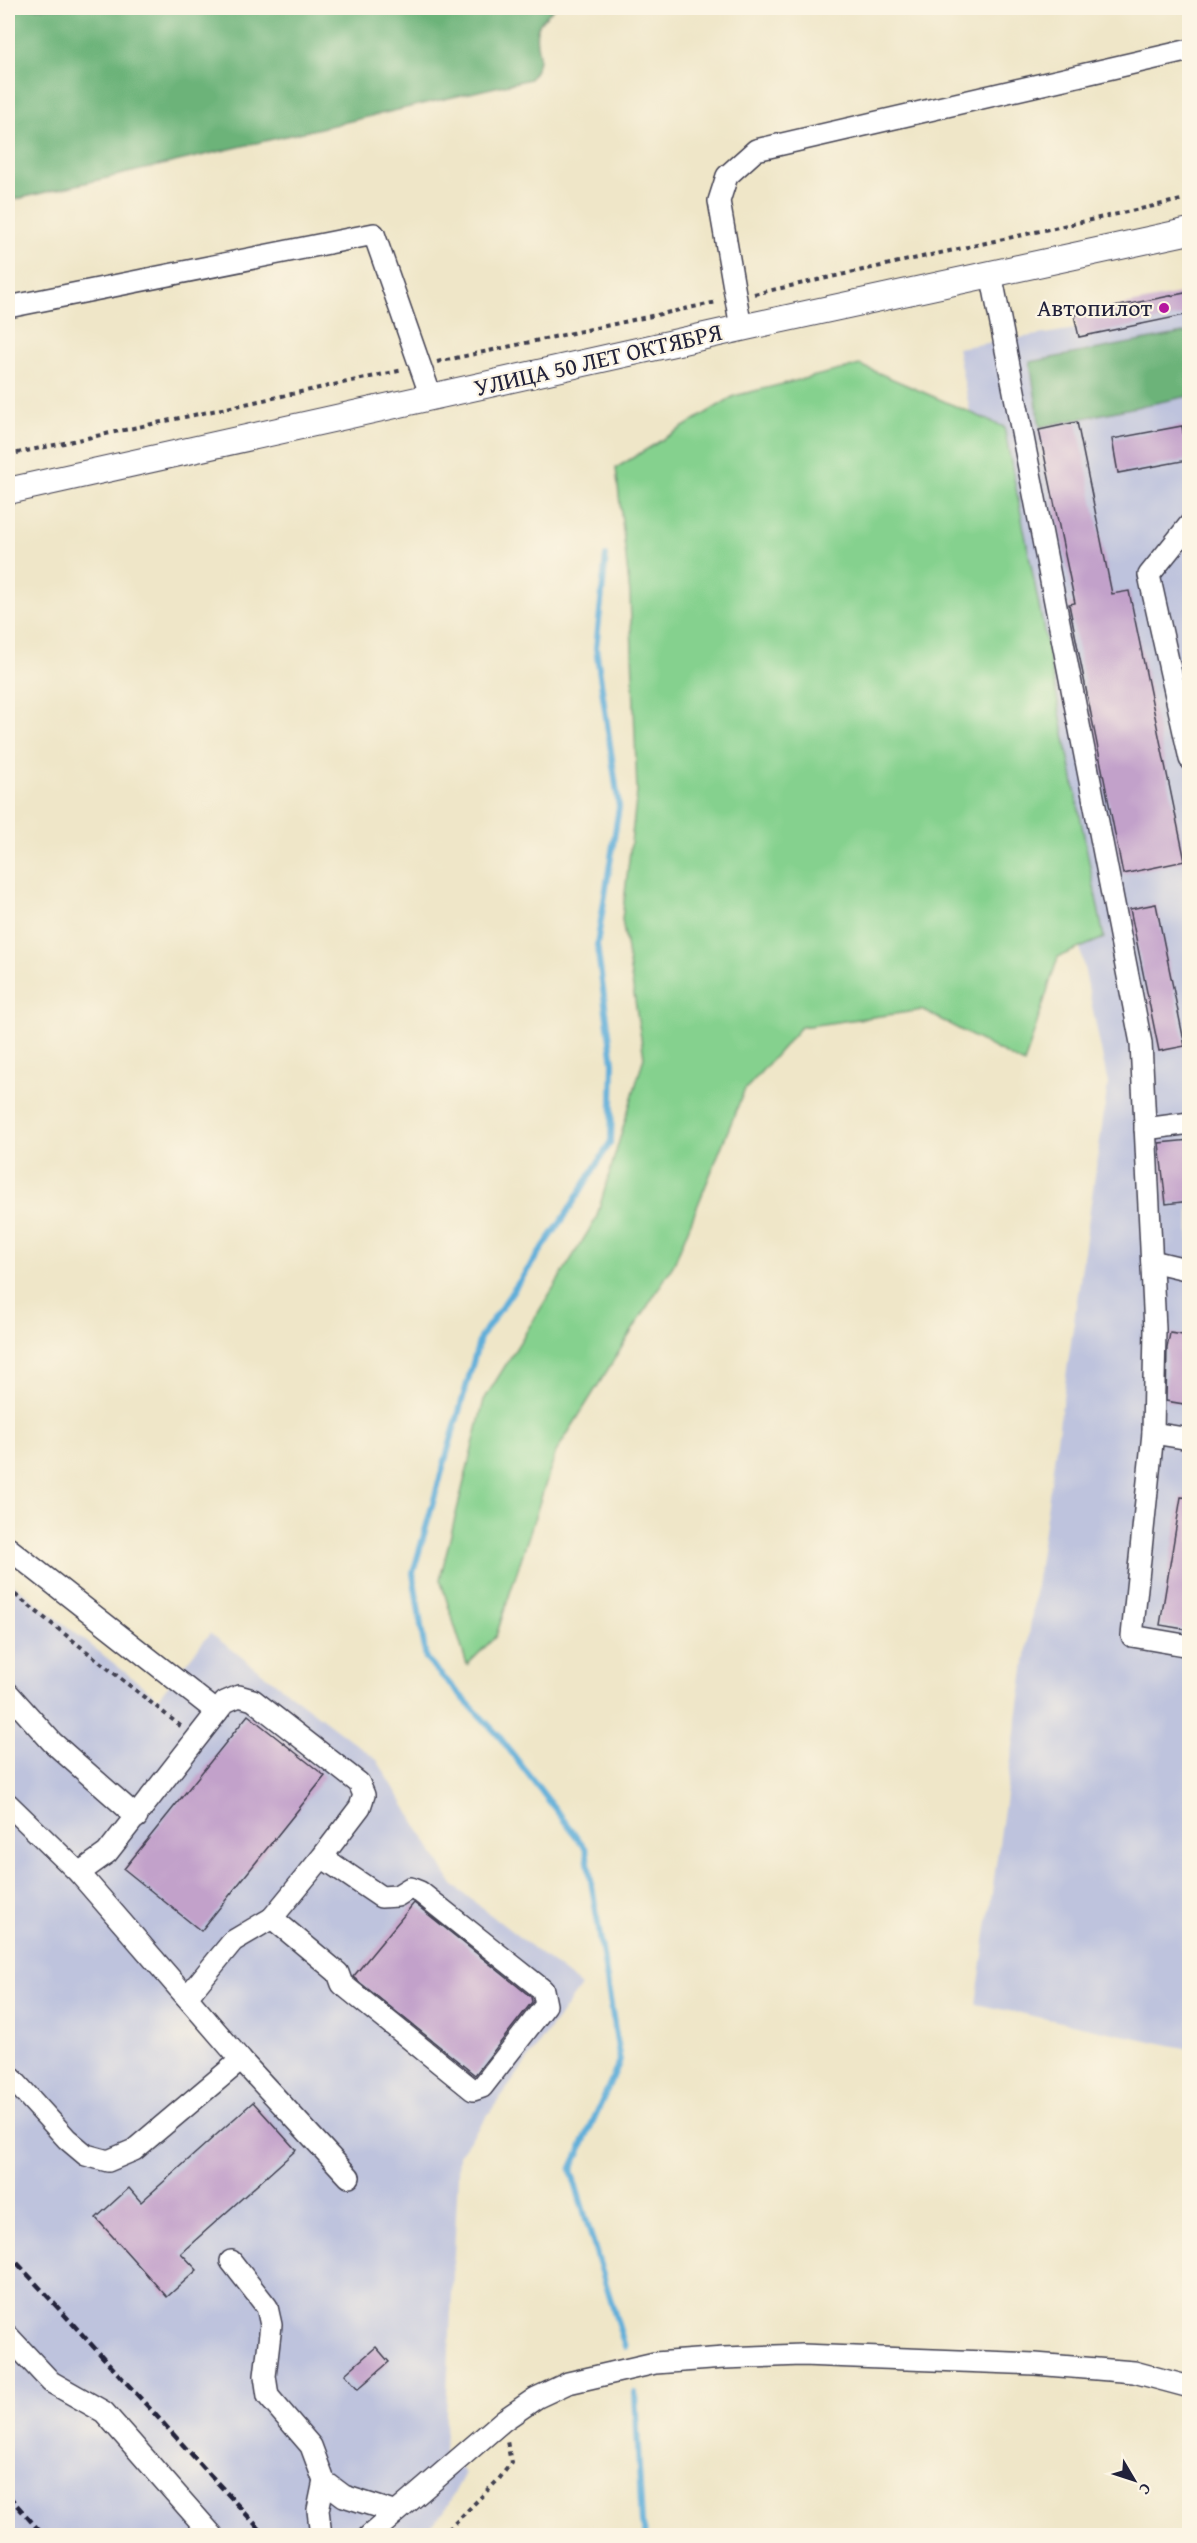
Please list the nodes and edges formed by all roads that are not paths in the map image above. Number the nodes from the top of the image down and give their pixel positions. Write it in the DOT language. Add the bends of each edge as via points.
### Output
graph roads {
  1 [pos="1190,50"];
  2 [pos="1190,231"];
  3 [pos="991,273"];
  4 [pos="8,308"];
  5 [pos="741,328"];
  6 [pos="431,397"];
  7 [pos="8,491"];
  8 [pos="1190,524"];
  9 [pos="1190,759"];
  10 [pos="1190,1123"];
  11 [pos="1145,1129"];
  12 [pos="1152,1261"];
  13 [pos="1190,1270"];
  14 [pos="1153,1433"];
  15 [pos="1190,1438"];
  16 [pos="8,1548"];
  17 [pos="1190,1646"];
  18 [pos="8,1693"];
  19 [pos="217,1712"];
  20 [pos="8,1804"];
  21 [pos="137,1817"];
  22 [pos="322,1857"];
  23 [pos="79,1873"];
  24 [pos="272,1918"];
  25 [pos="187,1997"];
  26 [pos="241,2060"];
  27 [pos="8,2074"];
  28 [pos="349,2177"];
  29 [pos="231,2261"];
  30 [pos="8,2336"];
  31 [pos="1190,2387"];
  32 [pos="324,2481"];
  33 [pos="394,2512"];
  34 [pos="213,2535"];
  35 [pos="321,2535"];
  36 [pos="369,2535"];
  1 -- 5 [label="lane" via="756,150 727,176 719,201"];
  2 -- 3 [label="main road, УЛИЦА 50 ЛЕТ ОКТЯБРЯ"];
  3 -- 5 [label="main road, УЛИЦА 50 ЛЕТ ОКТЯБРЯ"];
  3 -- 11 [label="lane" via="1141,1043"];
  4 -- 6 [label="lane" via="374,234"];
  5 -- 6 [label="main road, УЛИЦА 50 ЛЕТ ОКТЯБРЯ"];
  6 -- 7 [label="main road, УЛИЦА 50 ЛЕТ ОКТЯБРЯ"];
  8 -- 9 [label="lane" via="1149,575"];
  10 -- 11 [label="lane"];
  11 -- 12 [label="lane"];
  12 -- 13 [label="lane"];
  12 -- 14 [label="lane"];
  14 -- 15 [label="lane"];
  14 -- 17 [label="lane" via="1132,1636"];
  16 -- 19 [label="lane"];
  18 -- 21 [label="lane" via="52,1742"];
  19 -- 21 [label="lane"];
  19 -- 22 [label="lane" via="225,1702 239,1696 253,1700 359,1783 364,1795 360,1807"];
  20 -- 23 [label="lane"];
  21 -- 23 [label="lane" via="107,1853"];
  22 -- 24 [label="lane"];
  22 -- 24 [label="lane" via="381,1897 397,1896 410,1888 420,1892 543,1990 546,2005 482,2087 473,2090 342,1984 338,1973"];
  23 -- 25 [label="lane"];
  24 -- 25 [label="lane" via="233,1941"];
  25 -- 26 [label="lane"];
  26 -- 27 [label="lane" via="134,2150 108,2161 86,2155 73,2145"];
  26 -- 28 [label="lane"];
  29 -- 32 [label="lane" via="267,2307 268,2396 311,2446"];
  30 -- 34 [label="lane" via="51,2382 104,2412"];
  31 -- 33 [label="lane" via="1134,2372 1088,2367 802,2355 656,2363 568,2382 536,2398"];
  32 -- 33 [label="lane" via="344,2496"];
  32 -- 35 [label="lane" via="318,2510"];
  33 -- 36 [label="lane"];
}
